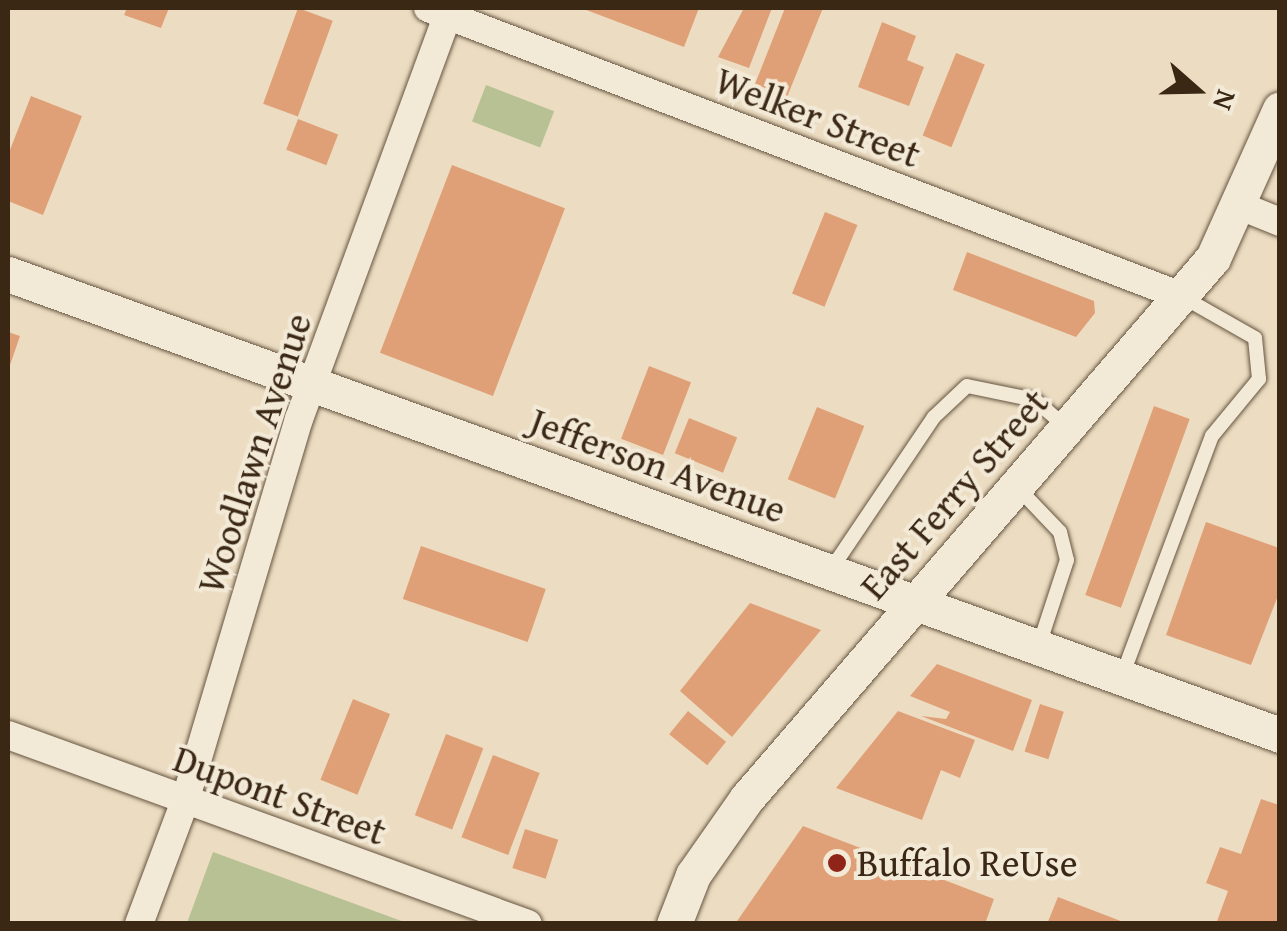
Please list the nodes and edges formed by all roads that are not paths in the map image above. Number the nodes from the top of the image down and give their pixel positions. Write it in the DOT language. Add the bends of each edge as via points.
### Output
graph roads {
  1 [pos="441,10"];
  2 [pos="1280,108"];
  3 [pos="1242,208"];
  4 [pos="1280,222"];
  5 [pos="8,274"];
  6 [pos="1181,296"];
  7 [pos="311,385"];
  8 [pos="1066,428"];
  9 [pos="1016,486"];
  10 [pos="830,571"];
  11 [pos="916,603"];
  12 [pos="1038,648"];
  13 [pos="1121,679"];
  14 [pos="8,735"];
  15 [pos="1280,735"];
  16 [pos="186,800"];
  17 [pos="139,924"];
  18 [pos="528,924"];
  19 [pos="674,924"];
  1 -- 6 [label="street, Welker Street"];
  1 -- 7 [label="street, Woodlawn Avenue"];
  2 -- 3 [label="street, East Ferry Street"];
  3 -- 4 [label="street"];
  3 -- 6 [label="street, East Ferry Street"];
  5 -- 7 [label="street, Jefferson Avenue"];
  6 -- 8 [label="street, East Ferry Street"];
  6 -- 13 [label="lane" via="1255,338 1259,379 1212,436"];
  7 -- 10 [label="street, Jefferson Avenue"];
  7 -- 16 [label="street, Woodlawn Avenue"];
  8 -- 9 [label="street, East Ferry Street"];
  8 -- 10 [label="lane" via="1035,400 967,386 934,417"];
  9 -- 11 [label="street, East Ferry Street"];
  9 -- 12 [label="lane" via="1060,532 1067,560"];
  10 -- 11 [label="street, Jefferson Avenue"];
  11 -- 12 [label="street, Jefferson Avenue"];
  11 -- 19 [label="street, East Ferry Street" via="725,826"];
  12 -- 13 [label="street, Jefferson Avenue"];
  13 -- 15 [label="street, Jefferson Avenue"];
  14 -- 16 [label="street, Dupont Street"];
  16 -- 17 [label="street, Woodlawn Avenue"];
  16 -- 18 [label="street, Dupont Street"];
}
